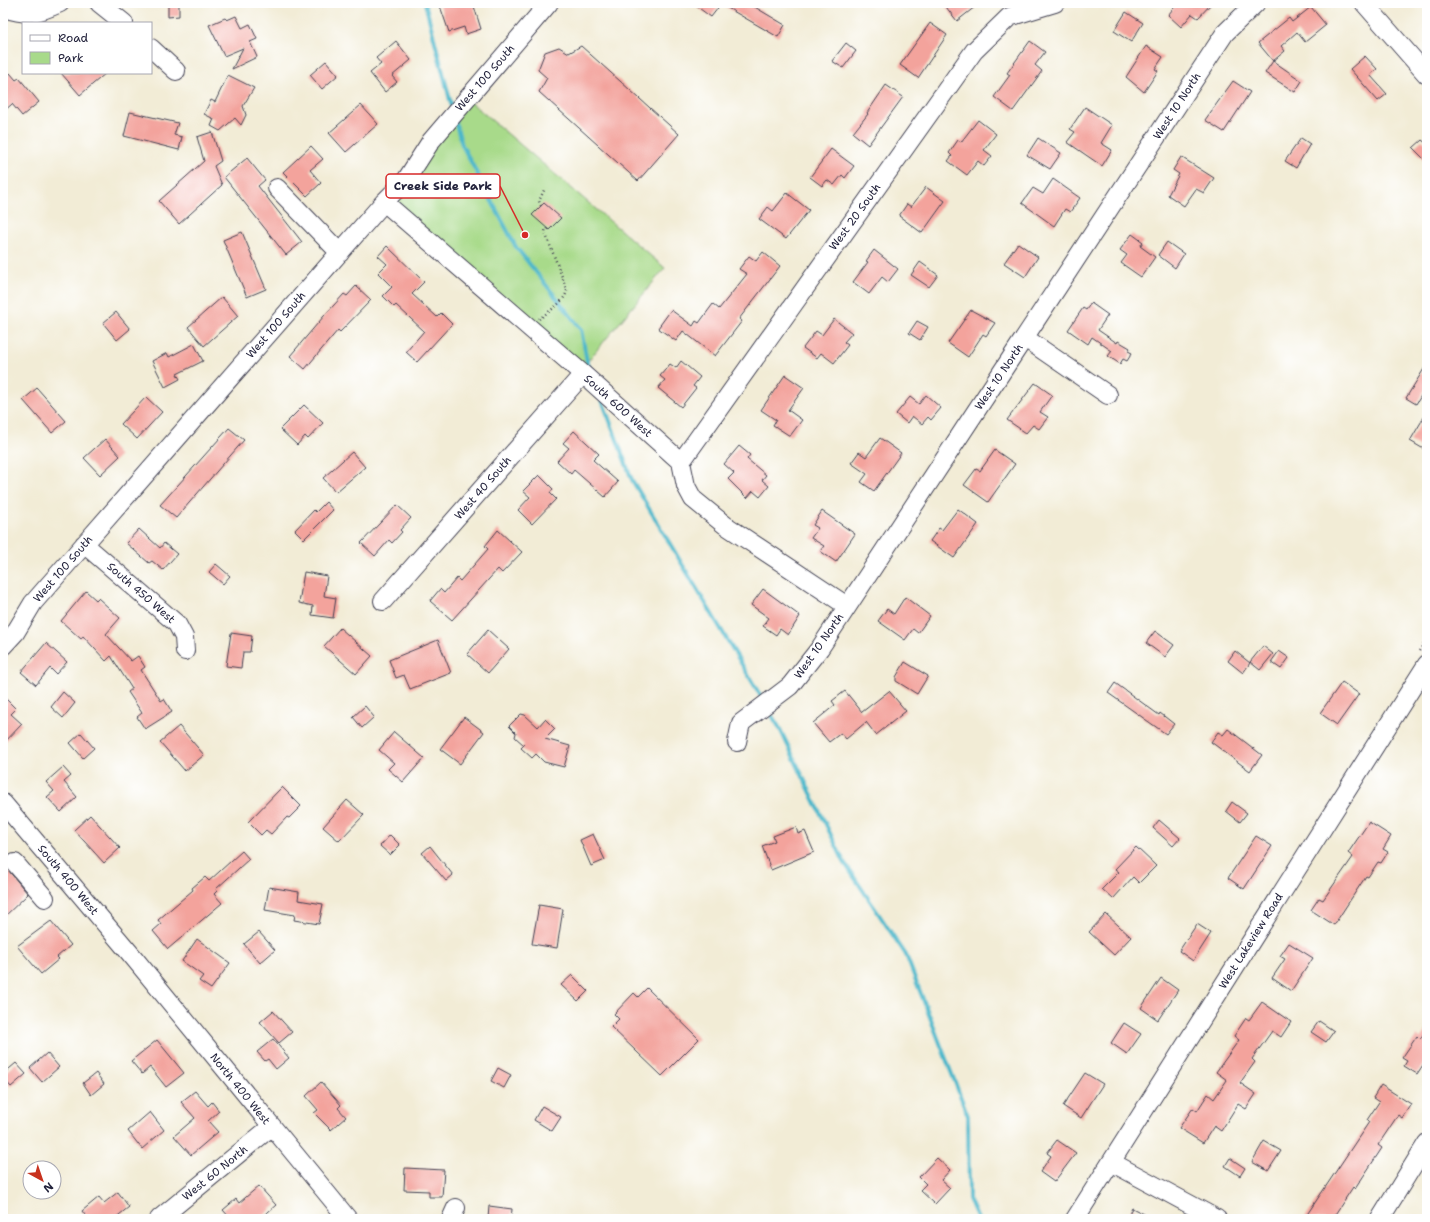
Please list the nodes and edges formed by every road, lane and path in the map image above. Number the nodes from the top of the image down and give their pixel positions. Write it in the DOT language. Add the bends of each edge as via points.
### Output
graph roads {
  1 [pos="60,3"];
  2 [pos="99,3"];
  3 [pos="549,3"];
  4 [pos="1055,3"];
  5 [pos="1256,3"];
  6 [pos="1364,3"];
  7 [pos="3,8"];
  8 [pos="123,22"];
  9 [pos="152,49"];
  10 [pos="176,71"];
  11 [pos="1427,75"];
  12 [pos="277,188"];
  13 [pos="490,188"];
  14 [pos="545,188"];
  15 [pos="479,197"];
  16 [pos="384,202"];
  17 [pos="541,206"];
  18 [pos="546,228"];
  19 [pos="340,253"];
  20 [pos="539,319"];
  21 [pos="1025,338"];
  22 [pos="583,374"];
  23 [pos="1108,395"];
  24 [pos="681,462"];
  25 [pos="84,544"];
  26 [pos="383,601"];
  27 [pos="847,606"];
  28 [pos="3,646"];
  29 [pos="185,651"];
  30 [pos="1427,664"];
  31 [pos="737,742"];
  32 [pos="7,814"];
  33 [pos="50,859"];
  34 [pos="15,863"];
  35 [pos="27,877"];
  36 [pos="45,898"];
  37 [pos="134,958"];
  38 [pos="271,1127"];
  39 [pos="1427,1143"];
  40 [pos="1111,1162"];
  41 [pos="159,1219"];
  42 [pos="348,1219"];
  43 [pos="1075,1219"];
  44 [pos="1217,1219"];
  45 [pos="1380,1219"];
  1 -- 7 [label="street" via="46,10 27,14"];
  2 -- 8 [label="street"];
  3 -- 16 [label="street, West 100 South" via="431,141 406,180"];
  4 -- 24 [label="street, West 20 South" via="1009,17 974,51"];
  5 -- 21 [label="street, West 10 North" via="1225,33"];
  6 -- 11 [label="street"];
  9 -- 10 [label="street"];
  12 -- 19 [label="street"];
  13 -- 15 [label="path"];
  14 -- 17 [label="path" via="539,202"];
  16 -- 19 [label="street, West 100 South"];
  16 -- 22 [label="street, South 600 West"];
  18 -- 20 [label="path" via="545,232 567,295"];
  19 -- 25 [label="street, West 100 South"];
  21 -- 23 [label="street"];
  21 -- 27 [label="street, West 10 North"];
  22 -- 24 [label="street, South 600 West"];
  22 -- 26 [label="street, West 40 South"];
  24 -- 27 [label="street" via="686,486 693,499 725,524"];
  25 -- 28 [label="street, West 100 South" via="33,603 15,633"];
  25 -- 29 [label="street, South 450 West" via="177,624 184,637"];
  27 -- 31 [label="street, West 10 North" via="820,648 790,686 741,723"];
  30 -- 40 [label="street, West Lakeview Road"];
  32 -- 33 [label="street, South 400 West"];
  33 -- 35 [label="street"];
  33 -- 37 [label="street, South 400 West"];
  34 -- 35 [label="street"];
  35 -- 36 [label="street"];
  37 -- 38 [label="street, North 400 West"];
  38 -- 41 [label="street, West 60 North"];
  38 -- 42 [label="street, North 400 West"];
  39 -- 45 [label="street"];
  40 -- 43 [label="street, West Lakeview Road"];
  40 -- 44 [label="street"];
}
